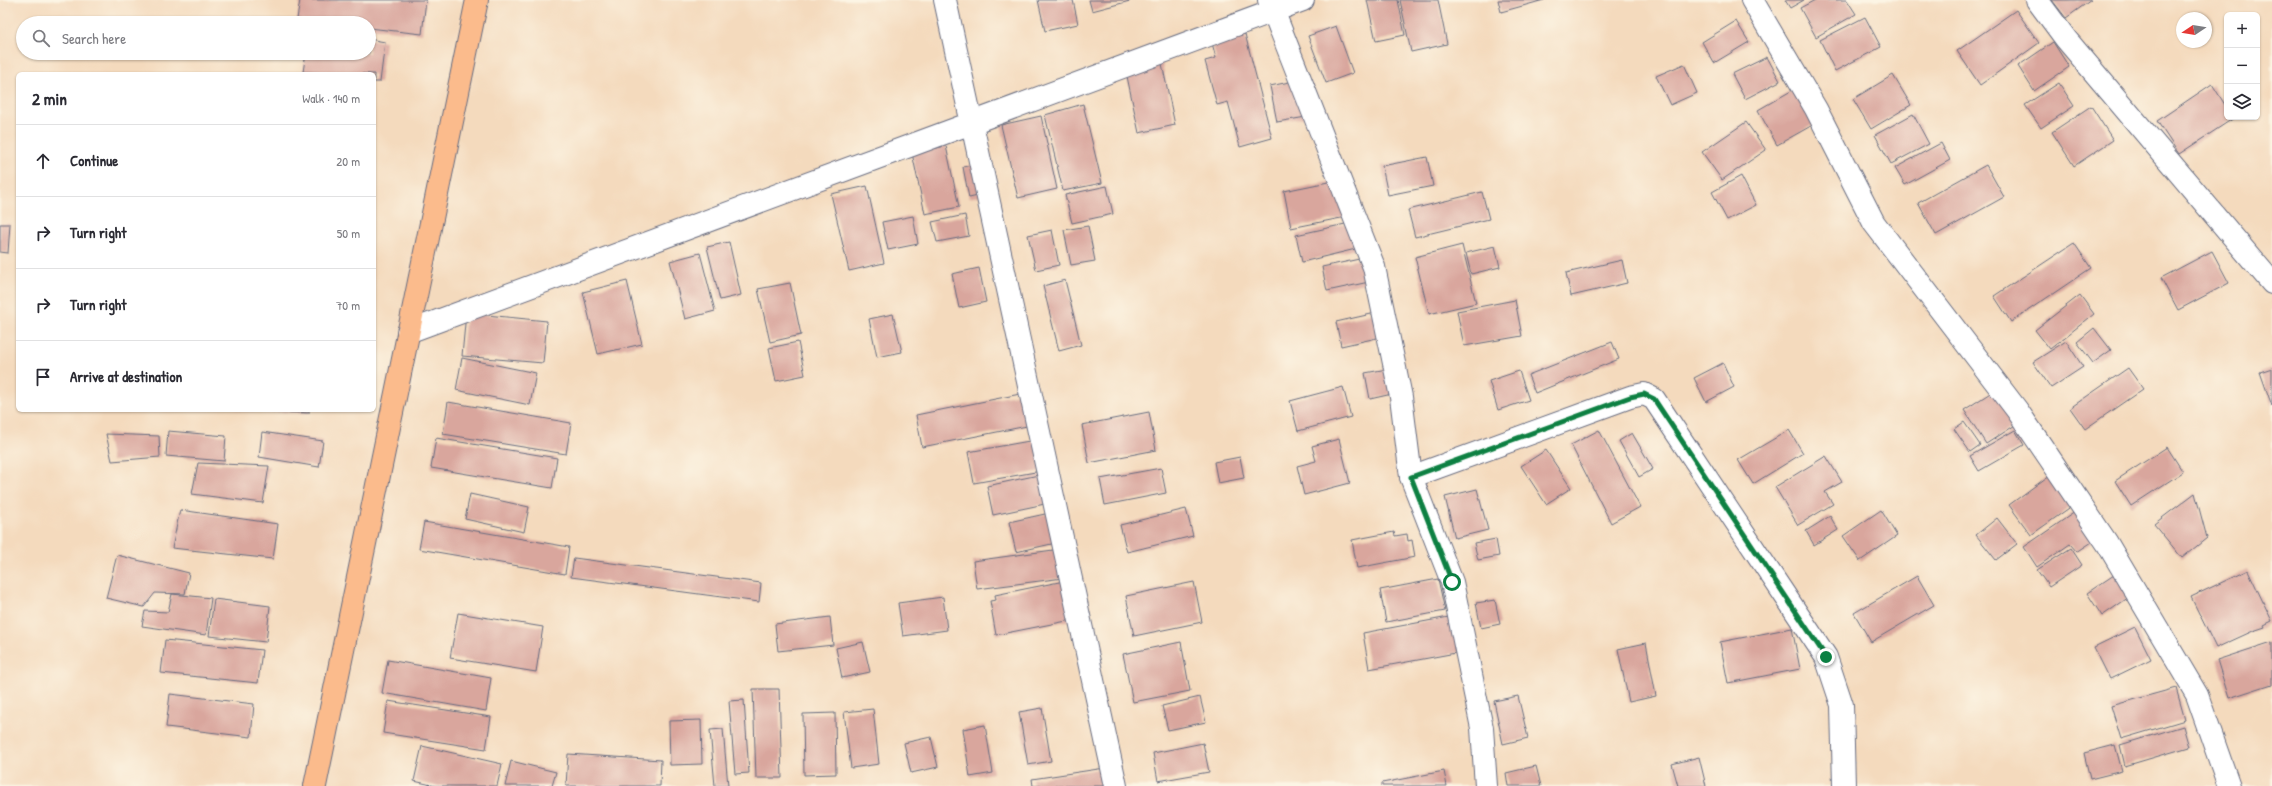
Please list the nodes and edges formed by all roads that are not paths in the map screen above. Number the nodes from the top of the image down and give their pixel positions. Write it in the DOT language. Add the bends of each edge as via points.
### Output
graph roads {
  1 [pos="477,0"];
  2 [pos="945,0"];
  3 [pos="1304,0"];
  4 [pos="1752,0"];
  5 [pos="2037,0"];
  6 [pos="1271,6"];
  7 [pos="971,122"];
  8 [pos="2272,283"];
  9 [pos="408,332"];
  10 [pos="1411,477"];
  11 [pos="315,786"];
  12 [pos="1116,786"];
  13 [pos="1486,786"];
  14 [pos="1844,786"];
  15 [pos="2229,786"];
  1 -- 9 [label="main road"];
  2 -- 7 [label="street"];
  3 -- 6 [label="street"];
  4 -- 15 [label="street" via="1816,109 1874,223 2017,410 2107,543 2197,695"];
  5 -- 8 [label="street" via="2066,39"];
  6 -- 7 [label="street"];
  6 -- 10 [label="street" via="1374,267 1401,397"];
  7 -- 9 [label="street"];
  7 -- 12 [label="street"];
  9 -- 11 [label="main road"];
  10 -- 13 [label="street" via="1452,582 1482,728"];
  10 -- 14 [label="street" via="1630,397 1644,394 1654,399 1826,657 1842,705"];
}
